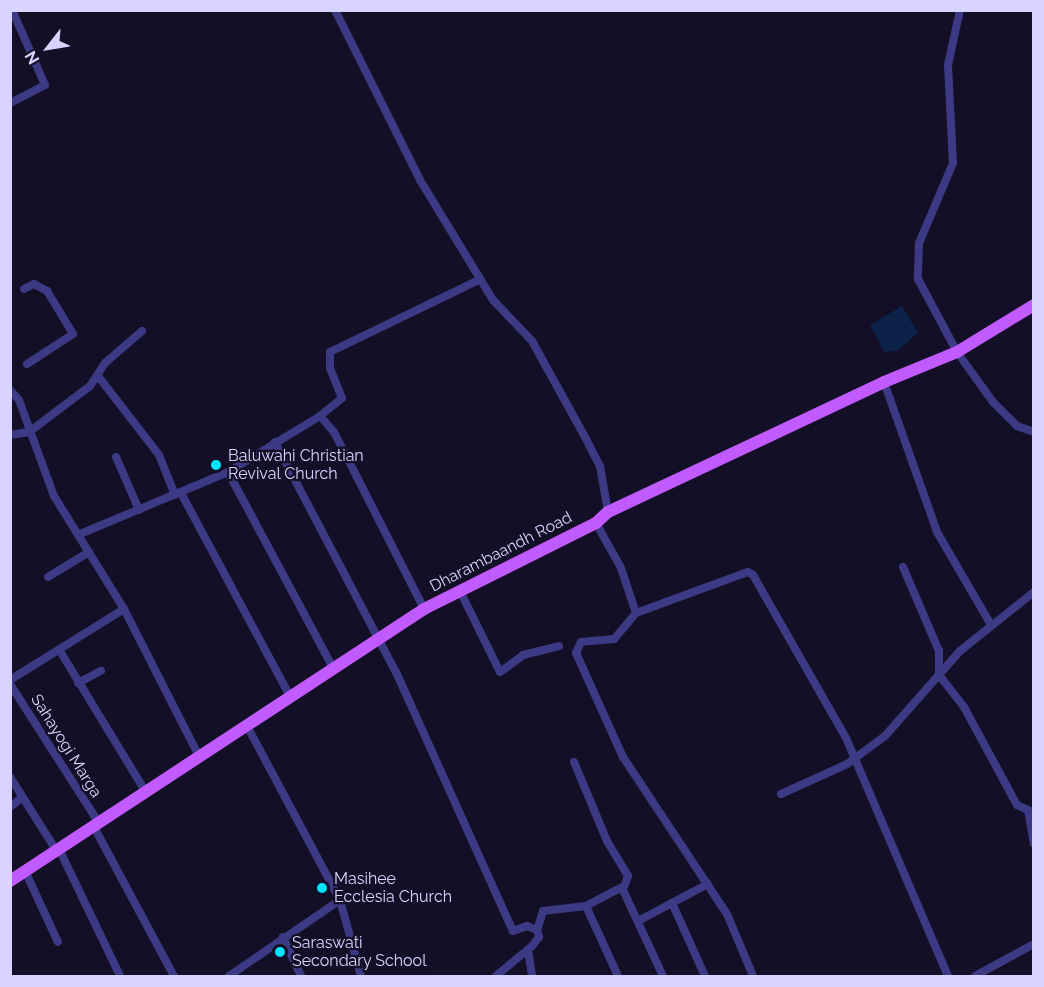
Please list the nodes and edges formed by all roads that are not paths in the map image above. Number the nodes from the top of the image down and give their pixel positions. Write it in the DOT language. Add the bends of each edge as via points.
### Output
graph roads {
  1 [pos="12,10"];
  2 [pos="335,10"];
  3 [pos="960,10"];
  4 [pos="10,103"];
  5 [pos="479,280"];
  6 [pos="24,289"];
  7 [pos="1034,305"];
  8 [pos="142,331"];
  9 [pos="957,352"];
  10 [pos="27,364"];
  11 [pos="98,375"];
  12 [pos="884,382"];
  13 [pos="10,390"];
  14 [pos="320,416"];
  15 [pos="29,432"];
  16 [pos="1034,432"];
  17 [pos="10,435"];
  18 [pos="274,442"];
  19 [pos="116,457"];
  20 [pos="228,472"];
  21 [pos="178,494"];
  22 [pos="139,510"];
  23 [pos="608,512"];
  24 [pos="596,523"];
  25 [pos="80,534"];
  26 [pos="89,552"];
  27 [pos="903,567"];
  28 [pos="48,577"];
  29 [pos="460,591"];
  30 [pos="1034,592"];
  31 [pos="124,609"];
  32 [pos="424,609"];
  33 [pos="636,613"];
  34 [pos="990,623"];
  35 [pos="374,638"];
  36 [pos="559,646"];
  37 [pos="60,651"];
  38 [pos="332,666"];
  39 [pos="101,671"];
  40 [pos="939,675"];
  41 [pos="10,682"];
  42 [pos="78,683"];
  43 [pos="289,694"];
  44 [pos="245,722"];
  45 [pos="198,754"];
  46 [pos="853,760"];
  47 [pos="574,762"];
  48 [pos="10,777"];
  49 [pos="145,791"];
  50 [pos="781,794"];
  51 [pos="23,797"];
  52 [pos="10,807"];
  53 [pos="96,825"];
  54 [pos="1034,843"];
  55 [pos="58,849"];
  56 [pos="25,871"];
  57 [pos="10,881"];
  58 [pos="708,884"];
  59 [pos="624,886"];
  60 [pos="340,900"];
  61 [pos="672,903"];
  62 [pos="586,906"];
  63 [pos="638,921"];
  64 [pos="537,930"];
  65 [pos="283,937"];
  66 [pos="58,942"];
  67 [pos="1034,944"];
  68 [pos="528,950"];
  69 [pos="235,975"];
  70 [pos="120,976"];
  71 [pos="174,976"];
  72 [pos="301,976"];
  73 [pos="361,976"];
  74 [pos="496,976"];
  75 [pos="532,976"];
  76 [pos="618,976"];
  77 [pos="663,976"];
  78 [pos="705,976"];
  79 [pos="753,976"];
  80 [pos="948,976"];
  81 [pos="975,976"];
  1 -- 4 [label="street" via="45,85"];
  2 -- 5 [label="street" via="420,180"];
  3 -- 9 [label="street" via="948,65 953,163 930,211 918,267 925,298"];
  5 -- 14 [label="street" via="330,352 330,368 342,398"];
  5 -- 23 [label="street" via="532,341 600,466"];
  6 -- 10 [label="street" via="34,284 48,291 73,334"];
  7 -- 9 [label="main road, Dharambaandh Road"];
  8 -- 11 [label="street" via="125,342"];
  9 -- 12 [label="main road, Dharambaandh Road"];
  9 -- 16 [label="street" via="993,402 1017,426"];
  11 -- 15 [label="street"];
  11 -- 21 [label="street" via="159,455"];
  12 -- 23 [label="main road, Dharambaandh Road"];
  12 -- 34 [label="street" via="937,532"];
  13 -- 15 [label="street"];
  14 -- 18 [label="street"];
  14 -- 32 [label="street" via="334,432"];
  15 -- 17 [label="street"];
  15 -- 25 [label="street" via="44,475"];
  18 -- 20 [label="street"];
  18 -- 35 [label="street"];
  19 -- 22 [label="street"];
  20 -- 21 [label="street"];
  20 -- 38 [label="street"];
  21 -- 22 [label="street"];
  21 -- 43 [label="street"];
  22 -- 25 [label="street"];
  23 -- 24 [label="main road, Dharambaandh Road"];
  24 -- 29 [label="main road, Dharambaandh Road"];
  24 -- 33 [label="street" via="621,568"];
  25 -- 26 [label="street"];
  26 -- 28 [label="street"];
  26 -- 31 [label="street"];
  27 -- 40 [label="street" via="939,651"];
  29 -- 32 [label="main road, Dharambaandh Road"];
  29 -- 36 [label="street" via="500,672 523,655"];
  30 -- 34 [label="street"];
  31 -- 37 [label="street"];
  31 -- 45 [label="street"];
  32 -- 35 [label="main road, Dharambaandh Road"];
  33 -- 46 [label="street" via="748,572 753,575 795,644"];
  33 -- 58 [label="street" via="614,639 581,642 576,653 623,757"];
  34 -- 40 [label="street"];
  35 -- 38 [label="main road, Dharambaandh Road"];
  35 -- 64 [label="street" via="396,672 513,931 527,926"];
  37 -- 41 [label="street"];
  37 -- 42 [label="street"];
  38 -- 43 [label="main road, Dharambaandh Road"];
  39 -- 42 [label="street"];
  40 -- 46 [label="street" via="885,736"];
  40 -- 54 [label="street" via="964,707 1017,805 1028,810"];
  41 -- 53 [label="street, Sahayogi Marga"];
  42 -- 49 [label="street"];
  43 -- 44 [label="main road, Dharambaandh Road"];
  44 -- 45 [label="main road, Dharambaandh Road"];
  44 -- 60 [label="street"];
  45 -- 49 [label="main road, Dharambaandh Road"];
  46 -- 50 [label="street"];
  46 -- 80 [label="street"];
  47 -- 59 [label="street" via="607,841 628,876"];
  48 -- 51 [label="street"];
  49 -- 53 [label="main road, Dharambaandh Road"];
  51 -- 52 [label="street"];
  51 -- 55 [label="street"];
  53 -- 55 [label="main road, Dharambaandh Road"];
  53 -- 71 [label="street, Sahayogi Marga"];
  55 -- 56 [label="main road, Dharambaandh Road"];
  55 -- 70 [label="street"];
  56 -- 57 [label="main road, Dharambaandh Road"];
  56 -- 66 [label="street"];
  58 -- 61 [label="street"];
  58 -- 79 [label="street"];
  59 -- 62 [label="street"];
  59 -- 63 [label="street"];
  60 -- 65 [label="street"];
  60 -- 73 [label="street"];
  61 -- 63 [label="street"];
  61 -- 78 [label="street"];
  62 -- 64 [label="street" via="543,911"];
  62 -- 76 [label="street"];
  63 -- 77 [label="street"];
  64 -- 68 [label="street" via="539,937"];
  65 -- 69 [label="street"];
  65 -- 72 [label="street"];
  67 -- 81 [label="street"];
  68 -- 74 [label="street"];
  68 -- 75 [label="street"];
}
